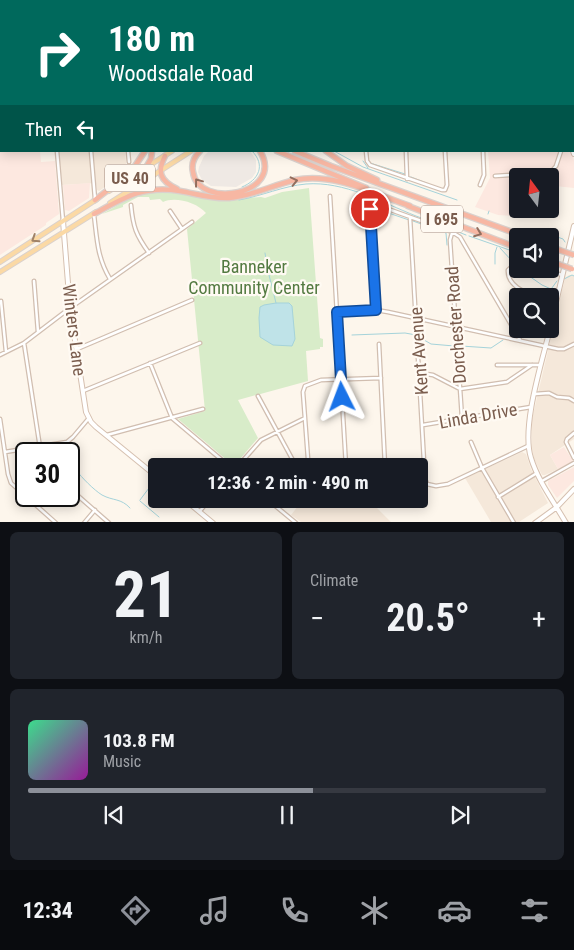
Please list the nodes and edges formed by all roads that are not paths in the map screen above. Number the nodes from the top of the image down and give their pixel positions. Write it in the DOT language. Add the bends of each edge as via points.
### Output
graph roads {
  1 [pos="56,152"];
  2 [pos="92,152"];
  3 [pos="128,152"];
  4 [pos="144,152"];
  5 [pos="152,152"];
  6 [pos="171,152"];
  7 [pos="189,152"];
  8 [pos="199,152"];
  9 [pos="260,152"];
  10 [pos="280,152"];
  11 [pos="298,152"];
  12 [pos="327,152"];
  13 [pos="366,152"];
  14 [pos="406,152"];
  15 [pos="445,152"];
  16 [pos="483,152"];
  17 [pos="561,152"];
  18 [pos="165,156"];
  19 [pos="129,162"];
  20 [pos="145,168"];
  21 [pos="160,171"];
  22 [pos="495,176"];
  23 [pos="407,178"];
  24 [pos="480,185"];
  25 [pos="183,191"];
  26 [pos="330,196"];
  27 [pos="95,200"];
  28 [pos="422,200"];
  29 [pos="131,205"];
  30 [pos="410,206"];
  31 [pos="170,211"];
  32 [pos="94,214"];
  33 [pos="410,218"];
  34 [pos="62,221"];
  35 [pos="192,222"];
  36 [pos="574,226"];
  37 [pos="182,229"];
  38 [pos="509,231"];
  39 [pos="452,232"];
  40 [pos="63,233"];
  41 [pos="573,238"];
  42 [pos="509,244"];
  43 [pos="559,250"];
  44 [pos="149,253"];
  45 [pos="12,254"];
  46 [pos="574,255"];
  47 [pos="0,262"];
  48 [pos="559,264"];
  49 [pos="9,265"];
  50 [pos="565,266"];
  51 [pos="509,269"];
  52 [pos="573,269"];
  53 [pos="0,272"];
  54 [pos="559,275"];
  55 [pos="562,276"];
  56 [pos="110,279"];
  57 [pos="34,281"];
  58 [pos="519,288"];
  59 [pos="559,288"];
  60 [pos="192,300"];
  61 [pos="1,301"];
  62 [pos="70,308"];
  63 [pos="376,310"];
  64 [pos="337,312"];
  65 [pos="416,318"];
  66 [pos="456,327"];
  67 [pos="38,332"];
  68 [pos="548,338"];
  69 [pos="520,340"];
  70 [pos="24,343"];
  71 [pos="200,343"];
  72 [pos="379,344"];
  73 [pos="574,344"];
  74 [pos="546,346"];
  75 [pos="77,349"];
  76 [pos="6,352"];
  77 [pos="0,355"];
  78 [pos="150,363"];
  79 [pos="541,365"];
  80 [pos="497,366"];
  81 [pos="532,366"];
  82 [pos="420,373"];
  83 [pos="381,378"];
  84 [pos="341,379"];
  85 [pos="460,389"];
  86 [pos="82,392"];
  87 [pos="535,394"];
  88 [pos="258,396"];
  89 [pos="574,401"];
  90 [pos="532,406"];
  91 [pos="203,408"];
  92 [pos="88,418"];
  93 [pos="172,418"];
  94 [pos="305,418"];
  95 [pos="462,418"];
  96 [pos="0,420"];
  97 [pos="423,425"];
  98 [pos="277,431"];
  99 [pos="574,433"];
  100 [pos="106,436"];
  101 [pos="39,442"];
  102 [pos="67,442"];
  103 [pos="471,442"];
  104 [pos="528,446"];
  105 [pos="15,451"];
  106 [pos="5,452"];
  107 [pos="219,458"];
  108 [pos="245,458"];
  109 [pos="292,458"];
  110 [pos="308,458"];
  111 [pos="346,458"];
  112 [pos="386,458"];
  113 [pos="574,458"];
  114 [pos="574,463"];
  115 [pos="482,468"];
  116 [pos="148,470"];
  117 [pos="537,473"];
  118 [pos="542,481"];
  119 [pos="574,489"];
  120 [pos="80,497"];
  121 [pos="498,497"];
  122 [pos="557,507"];
  123 [pos="196,508"];
  124 [pos="202,508"];
  125 [pos="278,508"];
  126 [pos="95,510"];
  127 [pos="200,511"];
  128 [pos="56,522"];
  129 [pos="84,522"];
  130 [pos="109,522"];
  131 [pos="213,522"];
  132 [pos="296,522"];
  133 [pos="514,522"];
  134 [pos="535,522"];
  135 [pos="566,522"];
  1 -- 34 [label="street, Winters Lane"];
  2 -- 27 [label="street"];
  3 -- 19 [label="street"];
  4 -- 27 [label="highway" via="131,172"];
  5 -- 20 [label="highway"];
  6 -- 18 [label="main road, US 40"];
  7 -- 21 [label="main road, US 40"];
  9 -- 8 [label="highway, one-way" via="265,165 261,179 248,189 227,194 206,190 195,180 192,165"];
  10 -- 30 [label="highway, I 695"];
  11 -- 28 [label="highway, I 695"];
  12 -- 28 [label="highway" via="347,166"];
  13 -- 23 [label="street" via="368,163"];
  14 -- 23 [label="street"];
  15 -- 23 [label="street" via="445,190"];
  16 -- 24 [label="street" via="484,175"];
  17 -- 22 [label="street" via="550,172"];
  18 -- 20 [label="main road, US 40"];
  18 -- 21 [label="highway"];
  20 -- 27 [label="main road, US 40"];
  21 -- 25 [label="highway" via="166,182"];
  21 -- 32 [label="main road, US 40"];
  25 -- 30 [label="highway, one-way" via="212,198 237,197 295,180 316,178 342,182"];
  25 -- 32 [label="highway" via="143,191"];
  26 -- 64 [label="street"];
  27 -- 34 [label="main road, US 40"];
  28 -- 38 [label="highway, I 695"];
  29 -- 44 [label="street" via="136,234"];
  30 -- 42 [label="highway, I 695, one-way"];
  31 -- 37 [label="street"];
  32 -- 40 [label="main road, US 40"];
  32 -- 56 [label="street" via="98,254"];
  33 -- 39 [label="street"];
  33 -- 63 [label="street" via="380,206 370,209"];
  33 -- 65 [label="street, Kent Avenue"];
  34 -- 40 [label="main road, Winters Lane"];
  34 -- 45 [label="main road, US 40, one-way"];
  35 -- 37 [label="street"];
  36 -- 41 [label="main road"];
  37 -- 44 [label="street"];
  39 -- 66 [label="street, Dorchester Road"];
  39 -- 69 [label="street" via="462,241"];
  40 -- 49 [label="main road, US 40"];
  40 -- 62 [label="main road, Winters Lane"];
  41 -- 50 [label="main road"];
  43 -- 46 [label="highway, bridge"];
  44 -- 56 [label="street"];
  45 -- 47 [label="main road, US 40"];
  45 -- 49 [label="main road"];
  48 -- 50 [label="highway, bridge"];
  49 -- 53 [label="main road, US 40"];
  50 -- 52 [label="highway, bridge"];
  50 -- 55 [label="main road"];
  51 -- 58 [label="street" via="508,278"];
  54 -- 55 [label="street"];
  55 -- 59 [label="main road"];
  56 -- 62 [label="street"];
  57 -- 67 [label="street"];
  60 -- 75 [label="street"];
  61 -- 76 [label="street"];
  62 -- 67 [label="street"];
  62 -- 75 [label="main road, Winters Lane"];
  63 -- 64 [label="street"];
  63 -- 65 [label="street"];
  64 -- 84 [label="street"];
  65 -- 66 [label="street"];
  65 -- 82 [label="street, Kent Avenue"];
  66 -- 69 [label="street"];
  66 -- 85 [label="street, Dorchester Road"];
  67 -- 70 [label="street"];
  68 -- 74 [label="main road"];
  69 -- 74 [label="street"];
  70 -- 76 [label="street"];
  70 -- 101 [label="street"];
  71 -- 78 [label="street"];
  72 -- 83 [label="street"];
  73 -- 74 [label="street" via="560,349"];
  74 -- 79 [label="main road"];
  75 -- 86 [label="main road, Winters Lane"];
  76 -- 77 [label="street"];
  78 -- 86 [label="street"];
  78 -- 93 [label="street"];
  79 -- 81 [label="street"];
  79 -- 87 [label="main road"];
  80 -- 81 [label="street"];
  81 -- 85 [label="street" via="507,382"];
  82 -- 85 [label="street" via="433,375"];
  82 -- 97 [label="street, Kent Avenue"];
  83 -- 84 [label="street"];
  83 -- 112 [label="street"];
  84 -- 94 [label="street" via="316,381 305,386"];
  84 -- 111 [label="street"];
  85 -- 95 [label="street, Dorchester Road"];
  86 -- 92 [label="main road, Winters Lane"];
  87 -- 89 [label="street" via="549,393"];
  87 -- 90 [label="main road"];
  88 -- 98 [label="street"];
  90 -- 95 [label="street, Linda Drive"];
  90 -- 104 [label="main road"];
  91 -- 93 [label="street"];
  92 -- 100 [label="main road"];
  92 -- 102 [label="street"];
  93 -- 100 [label="street"];
  93 -- 107 [label="street"];
  94 -- 98 [label="street"];
  94 -- 110 [label="street"];
  95 -- 97 [label="street, Linda Drive"];
  96 -- 106 [label="street"];
  97 -- 115 [label="street, Kent Avenue" via="427,484 442,485"];
  98 -- 108 [label="street" via="261,440"];
  98 -- 109 [label="street"];
  99 -- 113 [label="street" via="566,442"];
  100 -- 116 [label="main road"];
  103 -- 115 [label="street"];
  104 -- 115 [label="street"];
  104 -- 117 [label="main road"];
  105 -- 106 [label="street"];
  106 -- 128 [label="street" via="11,483"];
  114 -- 118 [label="street"];
  115 -- 121 [label="street"];
  117 -- 118 [label="main road"];
  117 -- 121 [label="street"];
  118 -- 122 [label="main road"];
  119 -- 122 [label="main road"];
  120 -- 126 [label="street"];
  121 -- 133 [label="street"];
  122 -- 134 [label="main road"];
  122 -- 135 [label="main road"];
  123 -- 127 [label="main road"];
  124 -- 127 [label="street"];
  125 -- 132 [label="street"];
  126 -- 129 [label="street"];
  126 -- 130 [label="street"];
  127 -- 131 [label="main road"];
}
